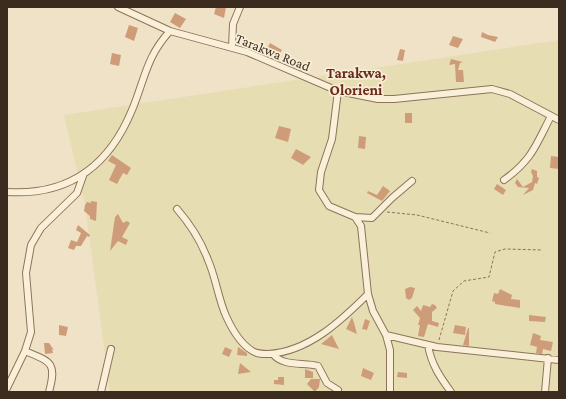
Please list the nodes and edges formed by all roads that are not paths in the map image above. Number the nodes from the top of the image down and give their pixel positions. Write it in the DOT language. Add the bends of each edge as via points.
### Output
graph roads {
  1 [pos="118,7"];
  2 [pos="240,7"];
  3 [pos="170,31"];
  4 [pos="232,47"];
  5 [pos="338,92"];
  6 [pos="551,116"];
  7 [pos="559,120"];
  8 [pos="83,176"];
  9 [pos="504,180"];
  10 [pos="412,182"];
  11 [pos="7,192"];
  12 [pos="177,209"];
  13 [pos="355,217"];
  14 [pos="368,294"];
  15 [pos="386,336"];
  16 [pos="428,345"];
  17 [pos="110,350"];
  18 [pos="25,351"];
  19 [pos="273,354"];
  20 [pos="548,358"];
  21 [pos="559,360"];
  22 [pos="7,388"];
  23 [pos="338,390"];
  24 [pos="49,392"];
  25 [pos="101,392"];
  26 [pos="390,392"];
  27 [pos="451,392"];
  28 [pos="546,392"];
  1 -- 3 [label="street, Tarakwa Road"];
  2 -- 4 [label="street" via="233,24"];
  3 -- 4 [label="street, Tarakwa Road"];
  3 -- 8 [label="street" via="149,60 122,131 110,149"];
  4 -- 5 [label="street, Tarakwa Road"];
  5 -- 6 [label="street, Tarakwa Road" via="394,100 492,89 510,94"];
  5 -- 13 [label="street" via="332,139 321,172 319,190 329,206"];
  6 -- 7 [label="street, Tarakwa Road"];
  6 -- 9 [label="street" via="530,157"];
  8 -- 11 [label="street" via="55,188"];
  8 -- 18 [label="street" via="77,193 41,228 31,245 26,273 31,332"];
  10 -- 13 [label="street" via="372,218"];
  12 -- 19 [label="street" via="191,225 206,255 226,315 235,332 251,350"];
  13 -- 14 [label="street" via="362,226"];
  14 -- 15 [label="street" via="373,311"];
  14 -- 19 [label="street" via="346,316 307,344"];
  15 -- 16 [label="street"];
  15 -- 26 [label="street" via="390,350"];
  16 -- 20 [label="street"];
  16 -- 27 [label="street" via="432,362"];
  17 -- 25 [label="street"];
  18 -- 22 [label="street"];
  18 -- 24 [label="street" via="49,361 52,366"];
  19 -- 23 [label="street" via="276,359 283,362 318,366 327,383"];
  20 -- 21 [label="street"];
  20 -- 28 [label="street"];
}
